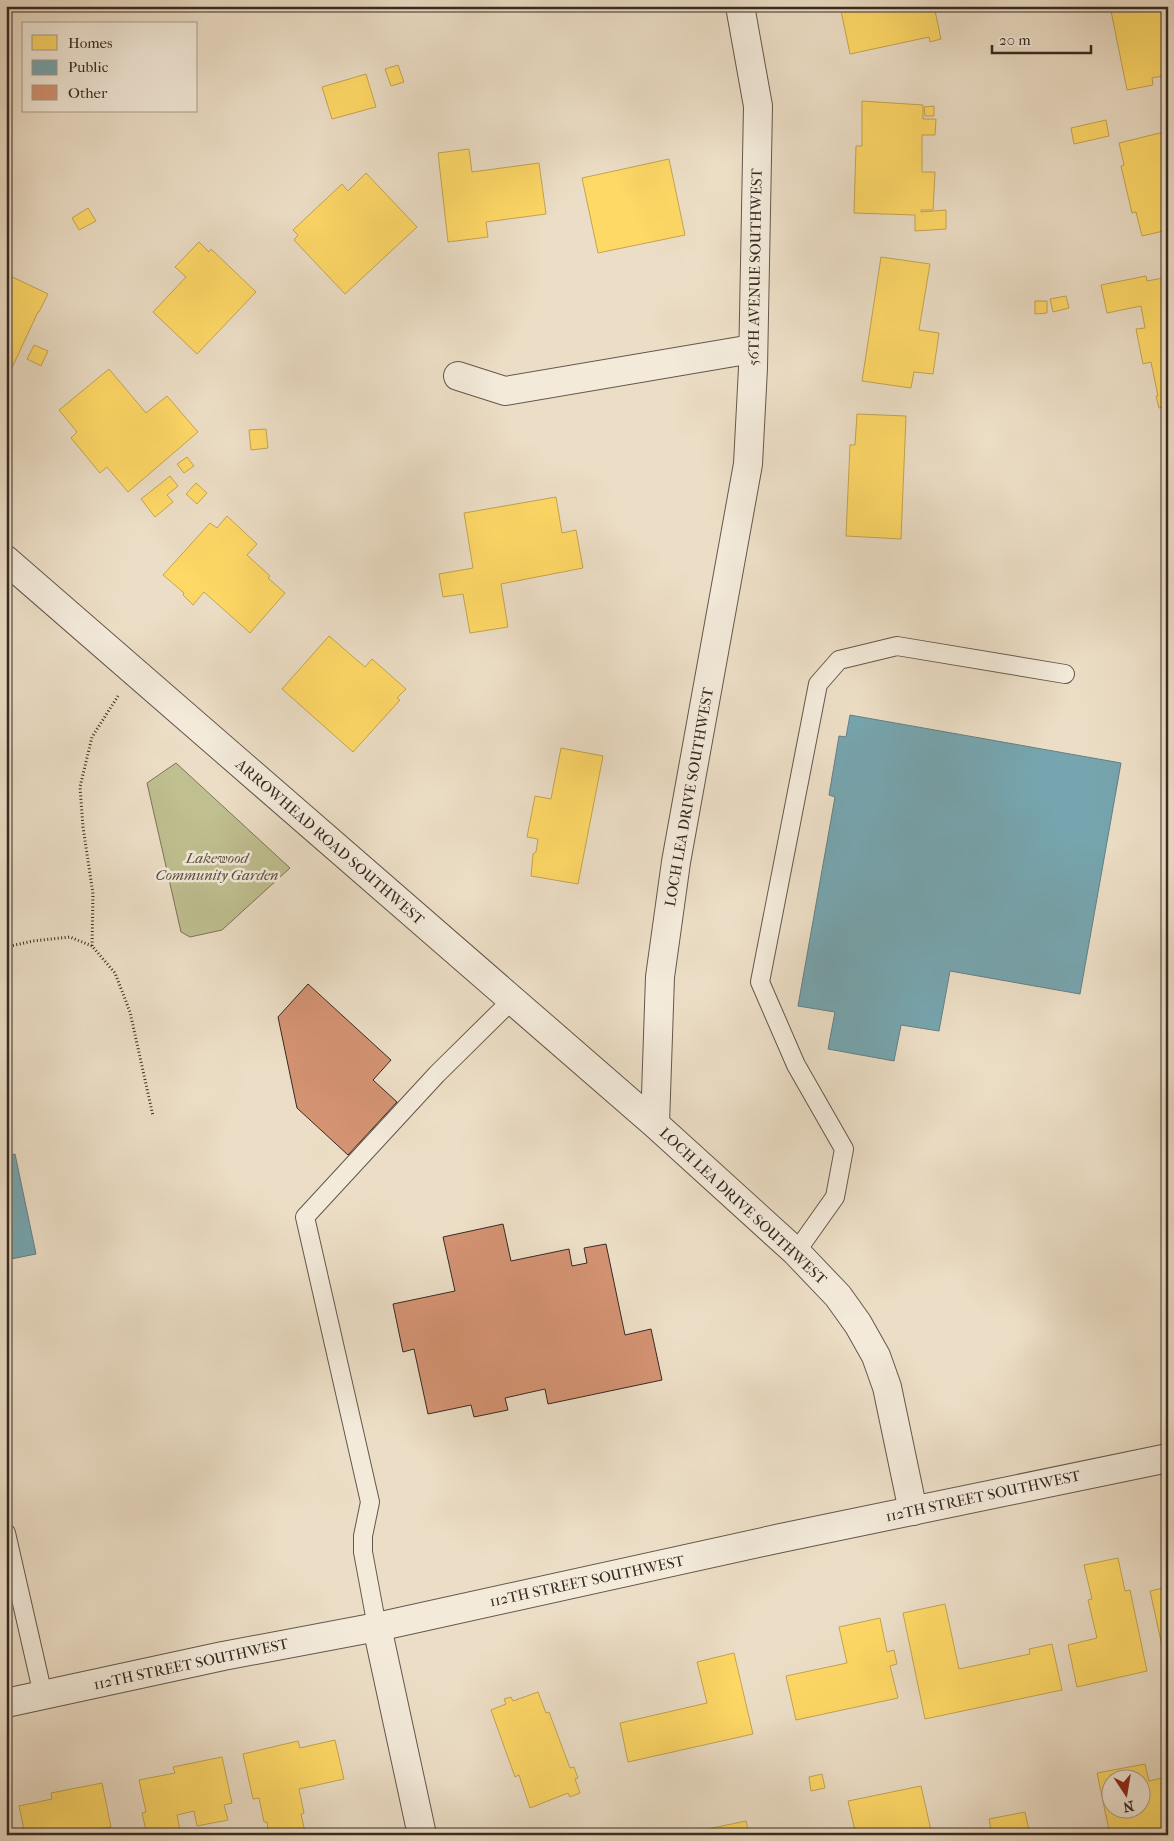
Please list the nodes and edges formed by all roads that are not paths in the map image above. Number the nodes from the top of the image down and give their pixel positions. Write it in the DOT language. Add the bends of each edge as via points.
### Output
graph roads {
  1 [pos="740,6"];
  2 [pos="752,349"];
  3 [pos="458,376"];
  4 [pos="736,529"];
  5 [pos="6,560"];
  6 [pos="1065,674"];
  7 [pos="512,1000"];
  8 [pos="655,1124"];
  9 [pos="796,1252"];
  10 [pos="1168,1458"];
  11 [pos="913,1511"];
  12 [pos="6,1533"];
  13 [pos="377,1627"];
  14 [pos="43,1695"];
  15 [pos="6,1703"];
  16 [pos="422,1835"];
  1 -- 2 [label="street, 56TH AVENUE SOUTHWEST" via="758,106"];
  2 -- 3 [label="street" via="505,391"];
  2 -- 4 [label="street, 56TH AVENUE SOUTHWEST" via="748,464"];
  4 -- 8 [label="street, LOCH LEA DRIVE SOUTHWEST" via="676,862 662,968"];
  5 -- 7 [label="street, ARROWHEAD ROAD SOUTHWEST"];
  6 -- 9 [label="lane" via="897,646 839,660 818,684 760,982 796,1065 844,1149 835,1197"];
  7 -- 8 [label="street, ARROWHEAD ROAD SOUTHWEST"];
  7 -- 13 [label="lane" via="437,1074 305,1216 370,1502 363,1552"];
  8 -- 9 [label="street, LOCH LEA DRIVE SOUTHWEST"];
  9 -- 11 [label="street, LOCH LEA DRIVE SOUTHWEST" via="838,1296 876,1356 887,1387"];
  10 -- 11 [label="street, 112TH STREET SOUTHWEST"];
  11 -- 13 [label="street, 112TH STREET SOUTHWEST"];
  12 -- 14 [label="lane"];
  13 -- 14 [label="street, 112TH STREET SOUTHWEST"];
  13 -- 16 [label="street"];
  14 -- 15 [label="street, 112TH STREET SOUTHWEST"];
}
